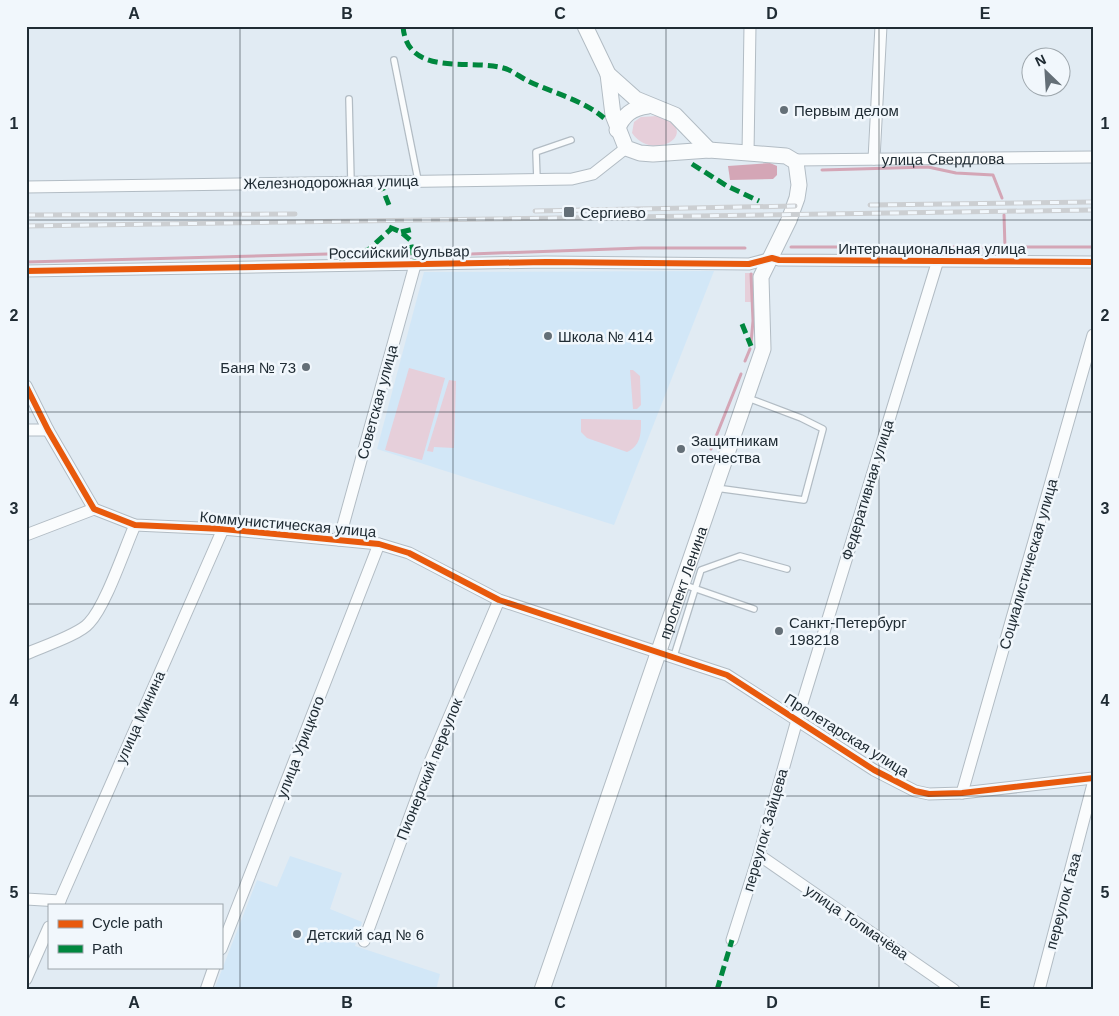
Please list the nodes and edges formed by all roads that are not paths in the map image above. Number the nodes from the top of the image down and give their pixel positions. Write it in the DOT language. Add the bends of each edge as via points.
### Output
graph roads {
  1 [pos="585,26"];
  2 [pos="750,26"];
  3 [pos="881,26"];
  4 [pos="394,60"];
  5 [pos="608,74"];
  6 [pos="349,99"];
  7 [pos="648,106"];
  8 [pos="683,126"];
  9 [pos="617,130"];
  10 [pos="571,140"];
  11 [pos="626,148"];
  12 [pos="709,150"];
  13 [pos="670,153"];
  14 [pos="748,154"];
  15 [pos="1093,156"];
  16 [pos="790,158"];
  17 [pos="874,159"];
  18 [pos="538,179"];
  19 [pos="418,180"];
  20 [pos="350,182"];
  21 [pos="26,187"];
  22 [pos="772,258"];
  23 [pos="938,260"];
  24 [pos="1093,262"];
  25 [pos="415,265"];
  26 [pos="26,271"];
  27 [pos="1093,335"];
  28 [pos="26,386"];
  29 [pos="747,398"];
  30 [pos="26,430"];
  31 [pos="48,430"];
  32 [pos="714,488"];
  33 [pos="94,509"];
  34 [pos="135,525"];
  35 [pos="223,529"];
  36 [pos="26,535"];
  37 [pos="339,540"];
  38 [pos="379,544"];
  39 [pos="787,569"];
  40 [pos="688,586"];
  41 [pos="499,600"];
  42 [pos="754,609"];
  43 [pos="658,652"];
  44 [pos="26,654"];
  45 [pos="674,656"];
  46 [pos="797,720"];
  47 [pos="1093,778"];
  48 [pos="1093,784"];
  49 [pos="962,793"];
  50 [pos="759,855"];
  51 [pos="26,900"];
  52 [pos="59,903"];
  53 [pos="48,929"];
  54 [pos="732,940"];
  55 [pos="364,941"];
  56 [pos="222,947"];
  57 [pos="214,968"];
  58 [pos="26,979"];
  59 [pos="206,990"];
  60 [pos="542,990"];
  61 [pos="954,990"];
  62 [pos="1039,990"];
  1 -- 5 [label="street"];
  2 -- 14 [label="street"];
  3 -- 17 [label="street"];
  4 -- 19 [label="lane"];
  5 -- 7 [label="street"];
  5 -- 9 [label="street"];
  6 -- 20 [label="lane"];
  7 -- 8 [label="street" via="670,112"];
  7 -- 9 [label="street" via="628,112"];
  8 -- 12 [label="street"];
  8 -- 13 [label="street" via="681,141"];
  9 -- 11 [label="street"];
  10 -- 18 [label="lane" via="536,152"];
  11 -- 13 [label="street, улица Свердлова" via="640,153"];
  11 -- 18 [label="street, Железнодорожная улица" via="593,174 572,179"];
  12 -- 13 [label="street, улица Свердлова"];
  12 -- 14 [label="street, улица Свердлова"];
  14 -- 16 [label="street, улица Свердлова"];
  15 -- 17 [label="street, улица Свердлова"];
  16 -- 17 [label="street, улица Свердлова"];
  16 -- 22 [label="street, проспект Ленина" via="798,171 797,198"];
  18 -- 19 [label="street, Железнодорожная улица"];
  19 -- 20 [label="street, Железнодорожная улица"];
  20 -- 21 [label="street, Железнодорожная улица"];
  22 -- 23 [label="street, Интернациональная улица"];
  22 -- 25 [label="street, Российский бульвар" via="749,264 546,262"];
  22 -- 29 [label="street, проспект Ленина" via="761,277 763,349"];
  23 -- 24 [label="street, Интернациональная улица"];
  23 -- 46 [label="street, Федеративная улица"];
  25 -- 26 [label="street, Российский бульвар"];
  25 -- 37 [label="street, Советская улица"];
  27 -- 49 [label="street, Социалистическая улица"];
  28 -- 31 [label="street"];
  29 -- 32 [label="street, проспект Ленина"];
  29 -- 32 [label="lane" via="823,429 804,500"];
  30 -- 31 [label="street"];
  31 -- 33 [label="street"];
  32 -- 40 [label="street, проспект Ленина"];
  33 -- 34 [label="street, Коммунистическая улица"];
  33 -- 36 [label="street"];
  34 -- 35 [label="street, Коммунистическая улица"];
  34 -- 44 [label="street" via="100,605 88,624"];
  35 -- 37 [label="street, Коммунистическая улица"];
  35 -- 52 [label="street, улица Минина"];
  37 -- 38 [label="street, Коммунистическая улица"];
  38 -- 41 [label="street, Коммунистическая улица" via="409,553"];
  38 -- 56 [label="street, улица Урицкого"];
  39 -- 40 [label="lane" via="740,556 701,570"];
  40 -- 42 [label="lane"];
  40 -- 43 [label="street, проспект Ленина"];
  40 -- 45 [label="lane"];
  41 -- 43 [label="street, Коммунистическая улица"];
  41 -- 55 [label="street, Пионерский переулок" via="430,762"];
  43 -- 45 [label="street, Пролетарская улица"];
  43 -- 60 [label="street, проспект Ленина"];
  45 -- 46 [label="street, Пролетарская улица" via="727,675"];
  46 -- 49 [label="street, Пролетарская улица" via="898,784 929,794"];
  46 -- 50 [label="street, переулок Зайцева"];
  47 -- 49 [label="street, Пролетарская улица"];
  48 -- 62 [label="street, переулок Газа"];
  50 -- 54 [label="street, переулок Зайцева"];
  50 -- 61 [label="street, улица Толмачёва"];
  51 -- 52 [label="street"];
  53 -- 58 [label="street"];
  57 -- 59 [label="street"];
}
